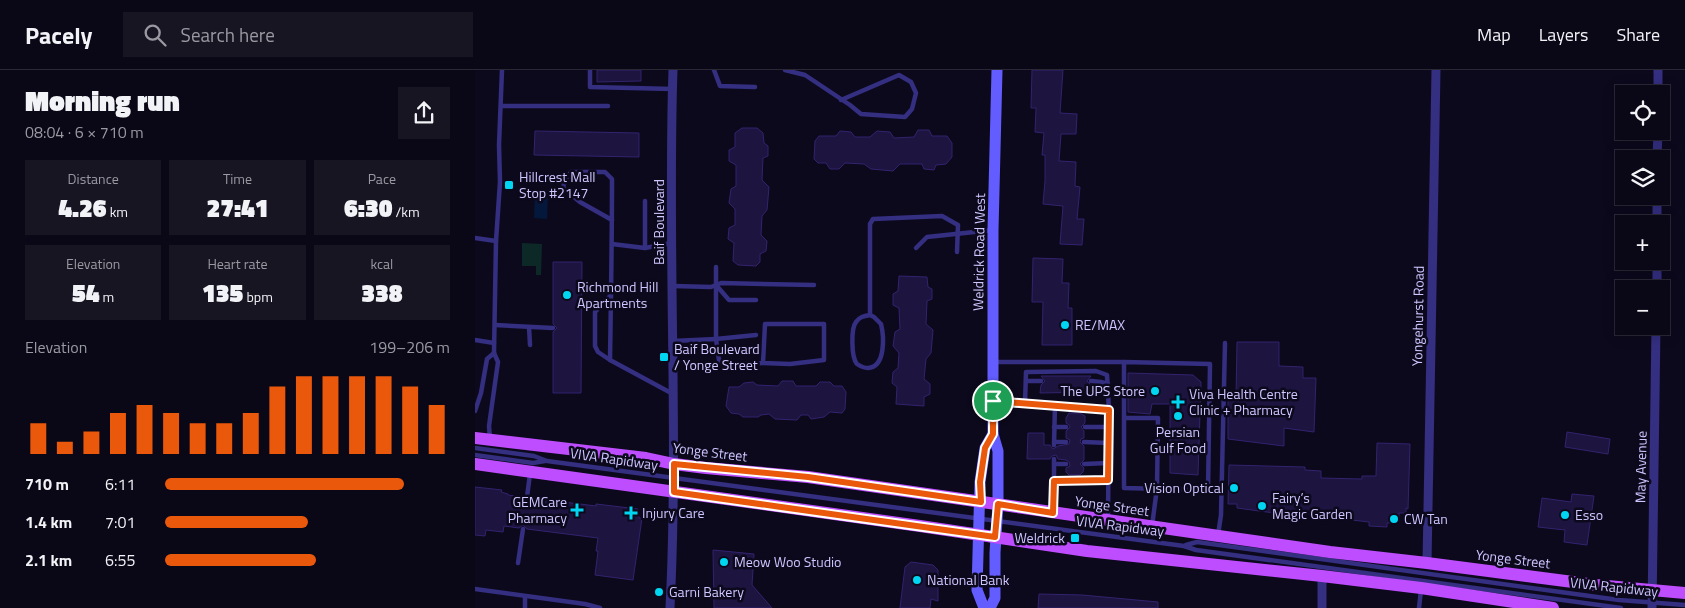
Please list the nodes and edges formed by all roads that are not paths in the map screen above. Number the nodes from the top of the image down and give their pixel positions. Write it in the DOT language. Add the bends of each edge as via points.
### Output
graph roads {
  1 [pos="502,70"];
  2 [pos="590,70"];
  3 [pos="673,70"];
  4 [pos="714,70"];
  5 [pos="785,70"];
  6 [pos="997,70"];
  7 [pos="1436,70"];
  8 [pos="1658,70"];
  9 [pos="806,72"];
  10 [pos="1658,85"];
  11 [pos="755,87"];
  12 [pos="673,89"];
  13 [pos="841,100"];
  14 [pos="501,106"];
  15 [pos="608,106"];
  16 [pos="645,201"];
  17 [pos="612,220"];
  18 [pos="993,230"];
  19 [pos="958,234"];
  20 [pos="475,238"];
  21 [pos="497,240"];
  22 [pos="672,242"];
  23 [pos="611,244"];
  24 [pos="645,248"];
  25 [pos="916,248"];
  26 [pos="957,252"];
  27 [pos="716,267"];
  28 [pos="715,285"];
  29 [pos="814,285"];
  30 [pos="673,286"];
  31 [pos="611,295"];
  32 [pos="756,300"];
  33 [pos="870,315"];
  34 [pos="495,325"];
  35 [pos="529,327"];
  36 [pos="553,328"];
  37 [pos="756,335"];
  38 [pos="1656,335"];
  39 [pos="716,338"];
  40 [pos="475,340"];
  41 [pos="673,341"];
  42 [pos="495,343"];
  43 [pos="1225,343"];
  44 [pos="530,345"];
  45 [pos="494,353"];
  46 [pos="610,360"];
  47 [pos="993,362"];
  48 [pos="1124,362"];
  49 [pos="763,363"];
  50 [pos="1025,381"];
  51 [pos="1041,381"];
  52 [pos="1091,381"];
  53 [pos="1108,384"];
  54 [pos="674,395"];
  55 [pos="993,401"];
  56 [pos="1025,403"];
  57 [pos="1055,405"];
  58 [pos="1109,410"];
  59 [pos="475,411"];
  60 [pos="1124,418"];
  61 [pos="1054,427"];
  62 [pos="1066,427"];
  63 [pos="1085,427"];
  64 [pos="1109,427"];
  65 [pos="993,434"];
  66 [pos="475,438"];
  67 [pos="490,440"];
  68 [pos="1066,442"];
  69 [pos="1084,442"];
  70 [pos="1109,443"];
  71 [pos="475,448"];
  72 [pos="475,455"];
  73 [pos="547,461"];
  74 [pos="475,464"];
  75 [pos="674,464"];
  76 [pos="1066,464"];
  77 [pos="1084,464"];
  78 [pos="1108,464"];
  79 [pos="531,472"];
  80 [pos="674,478"];
  81 [pos="1108,480"];
  82 [pos="1054,481"];
  83 [pos="1157,488"];
  84 [pos="674,492"];
  85 [pos="527,497"];
  86 [pos="981,502"];
  87 [pos="998,504"];
  88 [pos="1053,513"];
  89 [pos="979,519"];
  90 [pos="996,521"];
  91 [pos="1108,521"];
  92 [pos="1152,527"];
  93 [pos="523,529"];
  94 [pos="978,534"];
  95 [pos="1218,536"];
  96 [pos="995,537"];
  97 [pos="1184,546"];
  98 [pos="518,563"];
  99 [pos="1427,563"];
  100 [pos="1322,576"];
  101 [pos="1421,588"];
  102 [pos="475,589"];
  103 [pos="1653,589"];
  104 [pos="1685,593"];
  105 [pos="525,596"];
  106 [pos="1652,605"];
  107 [pos="1685,605"];
  108 [pos="525,608"];
  109 [pos="600,608"];
  110 [pos="670,608"];
  111 [pos="984,608"];
  112 [pos="990,608"];
  113 [pos="1322,608"];
  114 [pos="1419,608"];
  115 [pos="1552,608"];
  116 [pos="1621,608"];
  1 -- 14 [label="lane"];
  2 -- 12 [label="lane" via="590,88"];
  3 -- 12 [label="street, Baif Boulevard"];
  4 -- 11 [label="lane" via="720,86"];
  5 -- 9 [label="lane"];
  6 -- 18 [label="street, Weldrick Road West"];
  7 -- 99 [label="street, Yongehurst Road"];
  8 -- 10 [label="street"];
  9 -- 13 [label="lane"];
  12 -- 22 [label="street, Baif Boulevard"];
  13 -- 13 [label="lane" via="861,114 905,117 912,109 916,93 911,82 899,75"];
  14 -- 15 [label="lane"];
  14 -- 21 [label="lane"];
  16 -- 24 [label="lane"];
  17 -- 17 [label="lane" via="612,179 605,172 571,172 563,188"];
  17 -- 23 [label="lane"];
  18 -- 19 [label="lane"];
  18 -- 47 [label="street, Weldrick Road West"];
  19 -- 25 [label="lane" via="927,237"];
  19 -- 26 [label="lane"];
  19 -- 33 [label="lane" via="958,225 942,216 873,219 870,224"];
  20 -- 21 [label="lane"];
  21 -- 34 [label="lane"];
  22 -- 24 [label="lane"];
  22 -- 30 [label="street, Baif Boulevard"];
  23 -- 24 [label="lane"];
  23 -- 31 [label="lane"];
  27 -- 28 [label="lane"];
  28 -- 29 [label="lane"];
  28 -- 30 [label="lane"];
  28 -- 32 [label="lane" via="729,300"];
  28 -- 39 [label="lane"];
  30 -- 41 [label="street, Baif Boulevard"];
  31 -- 46 [label="lane"];
  31 -- 46 [label="lane" via="595,312 595,346"];
  33 -- 33 [label="lane" via="881,324 882,352 879,362 867,368 858,365 853,357 853,329 860,317"];
  34 -- 35 [label="lane"];
  34 -- 42 [label="lane"];
  35 -- 36 [label="lane"];
  35 -- 44 [label="lane"];
  37 -- 39 [label="lane"];
  38 -- 103 [label="street, May Avenue"];
  39 -- 41 [label="lane"];
  39 -- 49 [label="lane" via="719,360 728,365"];
  40 -- 42 [label="lane"];
  41 -- 54 [label="street, Baif Boulevard"];
  42 -- 45 [label="lane"];
  43 -- 95 [label="lane"];
  45 -- 59 [label="lane" via="487,359"];
  45 -- 67 [label="lane" via="498,362"];
  46 -- 54 [label="lane"];
  47 -- 48 [label="lane"];
  47 -- 55 [label="street, Weldrick Road West"];
  48 -- 60 [label="lane"];
  48 -- 83 [label="lane" via="1210,364 1208,490"];
  49 -- 49 [label="lane" via="824,360 824,324 765,324"];
  50 -- 51 [label="lane"];
  50 -- 53 [label="lane" via="1026,372 1096,371 1107,375"];
  50 -- 56 [label="lane"];
  52 -- 53 [label="lane"];
  53 -- 58 [label="lane"];
  54 -- 75 [label="street, Baif Boulevard"];
  55 -- 56 [label="lane"];
  55 -- 65 [label="street, Weldrick Road West"];
  56 -- 57 [label="lane"];
  57 -- 58 [label="lane"];
  57 -- 61 [label="lane"];
  58 -- 64 [label="lane"];
  60 -- 83 [label="lane" via="1124,488"];
  60 -- 83 [label="lane" via="1158,418"];
  61 -- 62 [label="lane"];
  61 -- 68 [label="lane" via="1054,444"];
  63 -- 64 [label="lane"];
  64 -- 70 [label="lane"];
  65 -- 86 [label="street, Weldrick Road West" via="985,448"];
  65 -- 87 [label="street, Weldrick Road West" via="998,451"];
  66 -- 67 [label="main road, Yonge Street"];
  67 -- 75 [label="main road, Yonge Street"];
  69 -- 70 [label="lane"];
  70 -- 78 [label="lane"];
  71 -- 73 [label="lane, VIVA Rapidway" via="534,456"];
  72 -- 73 [label="lane, VIVA Rapidway" via="533,463"];
  73 -- 80 [label="lane, VIVA Rapidway"];
  74 -- 79 [label="main road"];
  75 -- 80 [label="street, Baif Boulevard"];
  75 -- 86 [label="main road, Yonge Street" via="808,477"];
  76 -- 82 [label="lane" via="1054,462"];
  77 -- 78 [label="lane"];
  78 -- 81 [label="lane"];
  79 -- 84 [label="main road"];
  79 -- 85 [label="lane"];
  80 -- 84 [label="street, Baif Boulevard"];
  80 -- 89 [label="lane, VIVA Rapidway"];
  81 -- 82 [label="lane"];
  81 -- 91 [label="lane"];
  82 -- 88 [label="lane"];
  83 -- 92 [label="lane"];
  84 -- 94 [label="main road"];
  84 -- 110 [label="street, Baif Boulevard"];
  86 -- 87 [label="main road, Yonge Street"];
  86 -- 89 [label="street, Weldrick Road West"];
  87 -- 88 [label="main road, Yonge Street"];
  87 -- 90 [label="street, Weldrick Road West"];
  88 -- 91 [label="main road, Yonge Street"];
  89 -- 90 [label="lane, VIVA Rapidway"];
  89 -- 94 [label="street, Weldrick Road West"];
  90 -- 96 [label="street, Weldrick Road West"];
  90 -- 97 [label="lane, VIVA Rapidway"];
  91 -- 92 [label="main road, Yonge Street"];
  92 -- 95 [label="main road, Yonge Street"];
  93 -- 98 [label="lane"];
  94 -- 96 [label="main road"];
  94 -- 111 [label="street, Weldrick Road West" via="977,590"];
  95 -- 99 [label="main road, Yonge Street"];
  96 -- 100 [label="main road" via="1087,551"];
  96 -- 112 [label="street, Weldrick Road West" via="995,598"];
  97 -- 106 [label="lane, VIVA Rapidway" via="1197,542"];
  97 -- 116 [label="lane, VIVA Rapidway"];
  99 -- 103 [label="main road, Yonge Street" via="1596,585"];
  100 -- 101 [label="main road"];
  100 -- 113 [label="street"];
  101 -- 114 [label="lane"];
  101 -- 115 [label="main road"];
  102 -- 105 [label="lane"];
  103 -- 104 [label="main road, Yonge Street"];
  103 -- 106 [label="street, May Avenue"];
  105 -- 108 [label="lane"];
  105 -- 109 [label="lane"];
  106 -- 107 [label="lane, VIVA Rapidway"];
}
